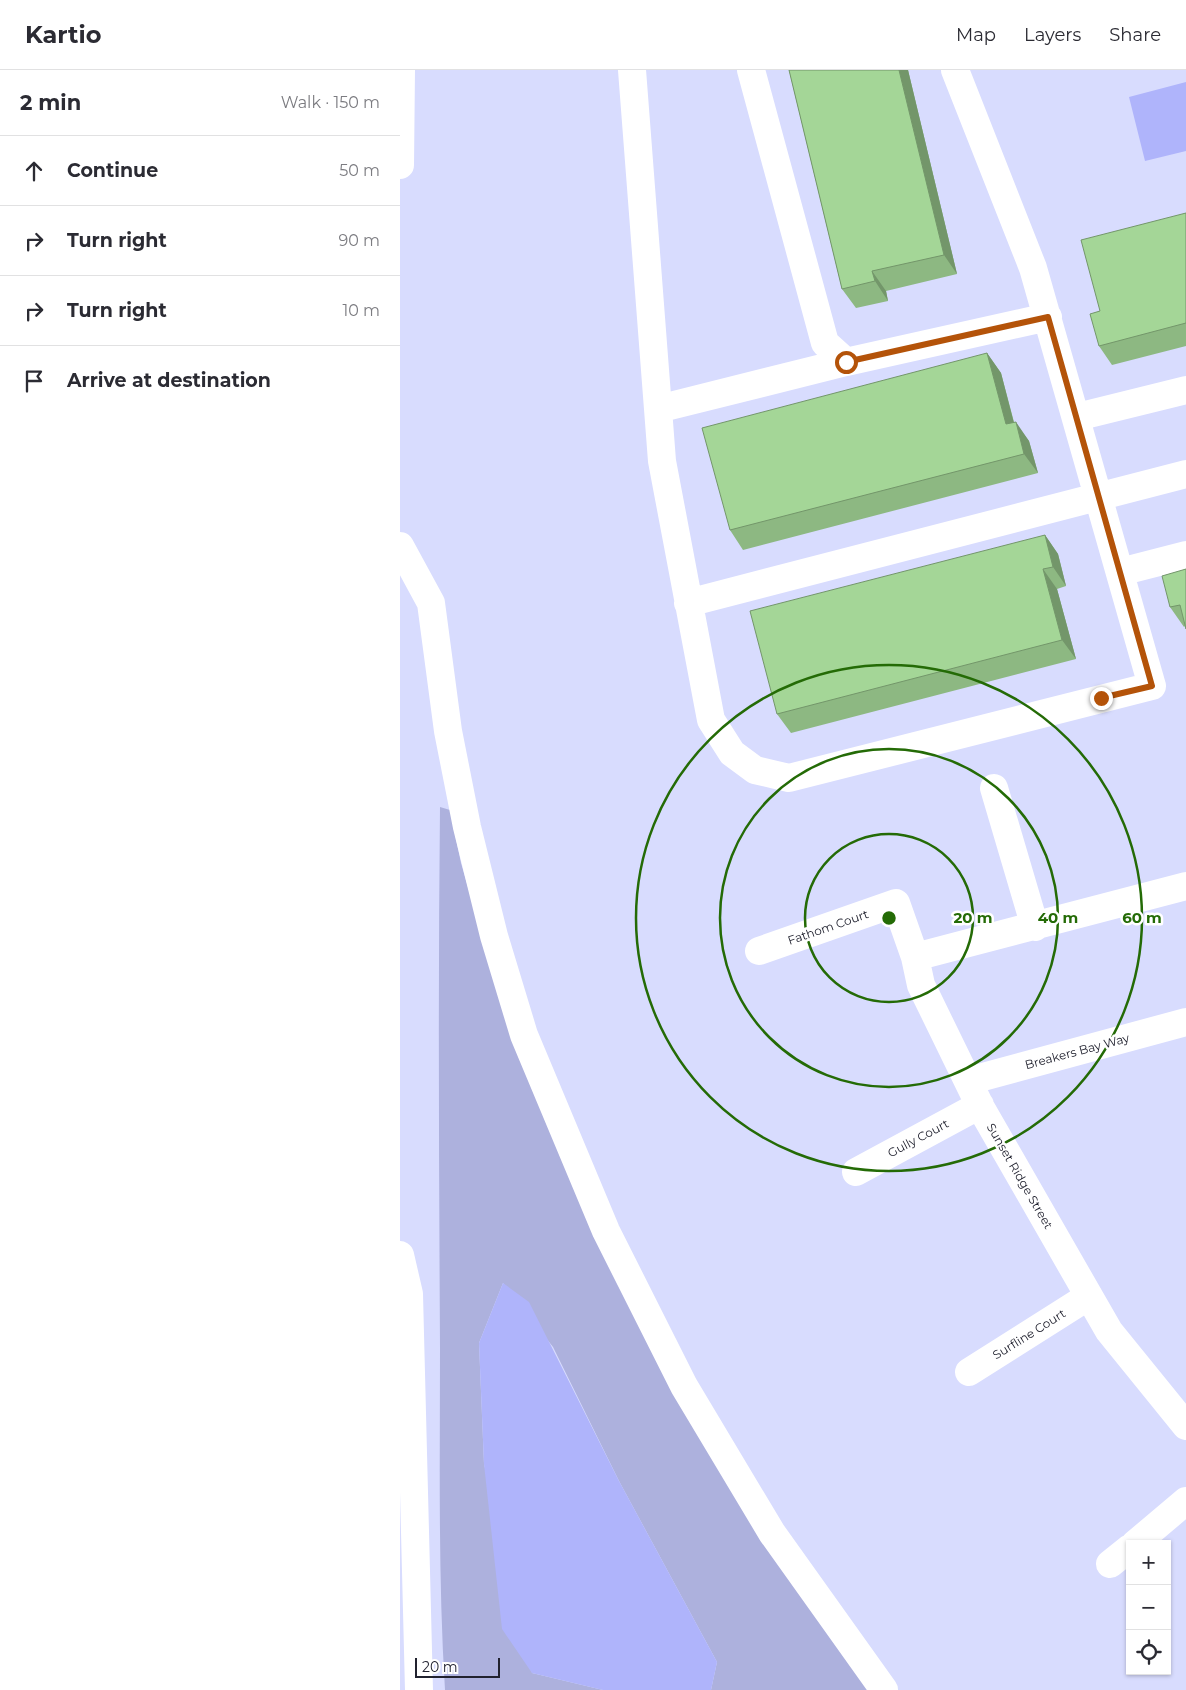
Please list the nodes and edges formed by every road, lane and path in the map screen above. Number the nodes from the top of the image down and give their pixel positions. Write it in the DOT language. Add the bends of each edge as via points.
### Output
graph roads {
  1 [pos="401,70"];
  2 [pos="632,70"];
  3 [pos="751,70"];
  4 [pos="955,70"];
  5 [pos="400,164"];
  6 [pos="1048,317"];
  7 [pos="846,362"];
  8 [pos="1186,390"];
  9 [pos="658,409"];
  10 [pos="1077,418"];
  11 [pos="1186,474"];
  12 [pos="1099,496"];
  13 [pos="400,546"];
  14 [pos="1186,555"];
  15 [pos="1120,572"];
  16 [pos="688,603"];
  17 [pos="994,788"];
  18 [pos="1186,886"];
  19 [pos="896,903"];
  20 [pos="1035,926"];
  21 [pos="759,951"];
  22 [pos="915,957"];
  23 [pos="1186,1022"];
  24 [pos="968,1081"];
  25 [pos="980,1105"];
  26 [pos="856,1172"];
  27 [pos="400,1255"];
  28 [pos="1089,1296"];
  29 [pos="969,1372"];
  30 [pos="1185,1422"];
  31 [pos="1186,1501"];
  32 [pos="1140,1540"];
  33 [pos="419,1690"];
  34 [pos="884,1690"];
  1 -- 5 [label="main road"];
  2 -- 9 [label="main road"];
  3 -- 7 [label="main road" via="825,343"];
  4 -- 6 [label="main road" via="1033,268"];
  6 -- 7 [label="main road"];
  6 -- 10 [label="main road"];
  7 -- 9 [label="main road"];
  8 -- 10 [label="main road"];
  9 -- 16 [label="main road" via="662,461"];
  10 -- 12 [label="main road"];
  11 -- 12 [label="main road"];
  12 -- 15 [label="main road"];
  12 -- 16 [label="main road"];
  13 -- 34 [label="main road" via="430,603 448,730 467,827 494,936 524,1035 583,1177 639,1300 684,1386 772,1533"];
  14 -- 15 [label="main road"];
  15 -- 16 [label="main road" via="1152,686 789,778 755,770 740,759 732,753 711,720"];
  17 -- 20 [label="main road"];
  18 -- 20 [label="main road"];
  19 -- 21 [label="main road, Fathom Court"];
  19 -- 22 [label="main road, Sunset Ridge Street"];
  20 -- 22 [label="main road"];
  22 -- 24 [label="main road, Sunset Ridge Street" via="921,985"];
  23 -- 24 [label="main road, Breakers Bay Way"];
  24 -- 25 [label="main road, Sunset Ridge Street"];
  25 -- 26 [label="main road, Gully Court"];
  25 -- 28 [label="main road, Sunset Ridge Street"];
  27 -- 33 [label="main road" via="409,1294"];
  28 -- 29 [label="main road, Surfline Court"];
  28 -- 30 [label="main road, Sunset Ridge Street" via="1110,1331"];
  31 -- 32 [label="main road"];
}
